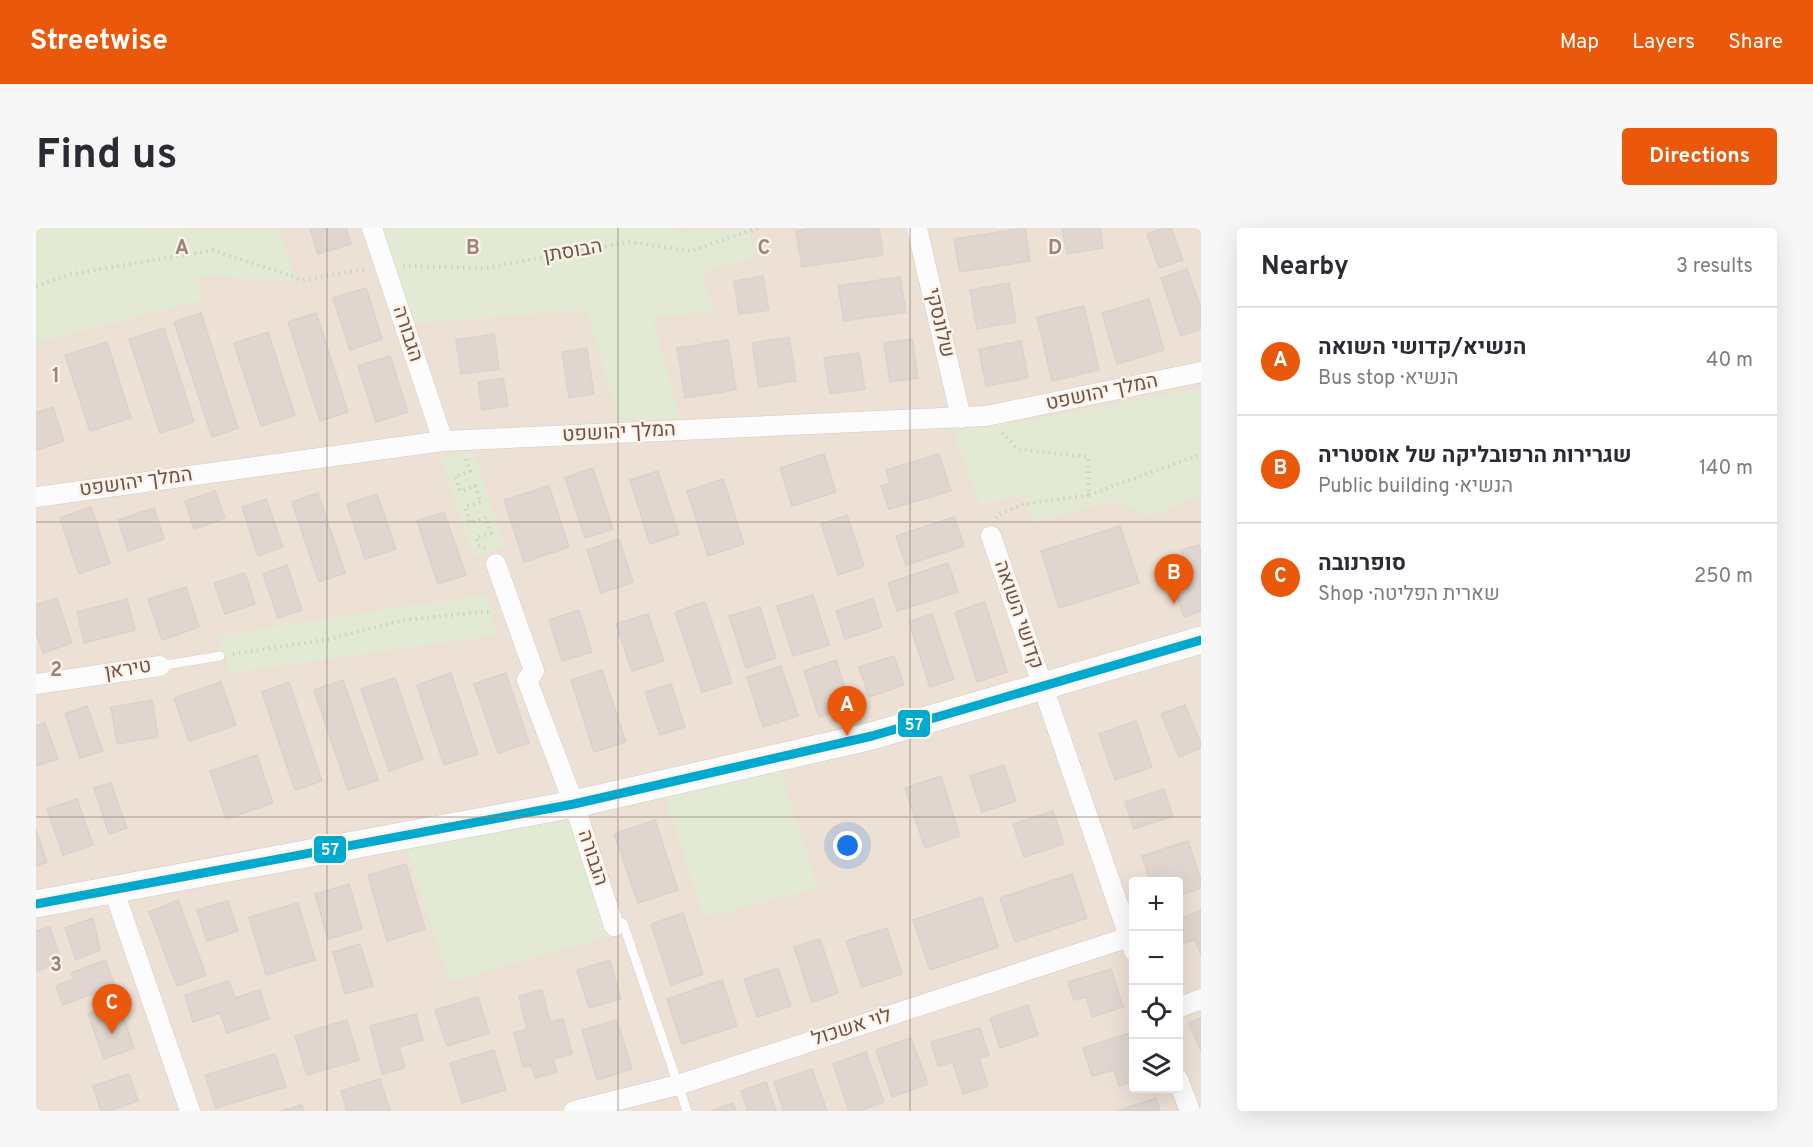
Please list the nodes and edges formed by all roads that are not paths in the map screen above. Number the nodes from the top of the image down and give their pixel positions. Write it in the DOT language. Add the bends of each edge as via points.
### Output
graph roads {
  1 [pos="372,228"];
  2 [pos="917,228"];
  3 [pos="1201,372"];
  4 [pos="961,418"];
  5 [pos="443,441"];
  6 [pos="36,497"];
  7 [pos="991,536"];
  8 [pos="496,564"];
  9 [pos="1201,640"];
  10 [pos="220,656"];
  11 [pos="159,666"];
  12 [pos="36,684"];
  13 [pos="1042,685"];
  14 [pos="574,804"];
  15 [pos="114,891"];
  16 [pos="36,904"];
  17 [pos="614,926"];
  18 [pos="1129,938"];
  19 [pos="1129,945"];
  20 [pos="1201,999"];
  21 [pos="1183,1006"];
  22 [pos="678,1085"];
  23 [pos="1183,1091"];
  24 [pos="190,1111"];
  25 [pos="574,1111"];
  26 [pos="687,1111"];
  27 [pos="1190,1111"];
  1 -- 5 [label="street, הגבורה"];
  2 -- 4 [label="street, שלונסקי"];
  3 -- 4 [label="street, המלך יהושפט"];
  4 -- 5 [label="street, המלך יהושפט"];
  5 -- 6 [label="street, המלך יהושפט"];
  7 -- 13 [label="street, קדושי השואה"];
  8 -- 14 [label="street, הגבורה" via="534,671 527,680"];
  9 -- 13 [label="street"];
  10 -- 11 [label="lane, טיראן"];
  11 -- 12 [label="street, טיראן"];
  13 -- 14 [label="street" via="872,736"];
  13 -- 18 [label="street, קדושי השואה"];
  14 -- 15 [label="street"];
  14 -- 17 [label="street, הגבורה"];
  15 -- 16 [label="street"];
  15 -- 24 [label="street"];
  17 -- 22 [label="lane, הגבורה" via="623,923"];
  19 -- 22 [label="street, לוי אשכול"];
  20 -- 21 [label="street"];
  22 -- 25 [label="street, לוי אשכול"];
  22 -- 26 [label="lane, הגבורה"];
  23 -- 27 [label="street"];
}
